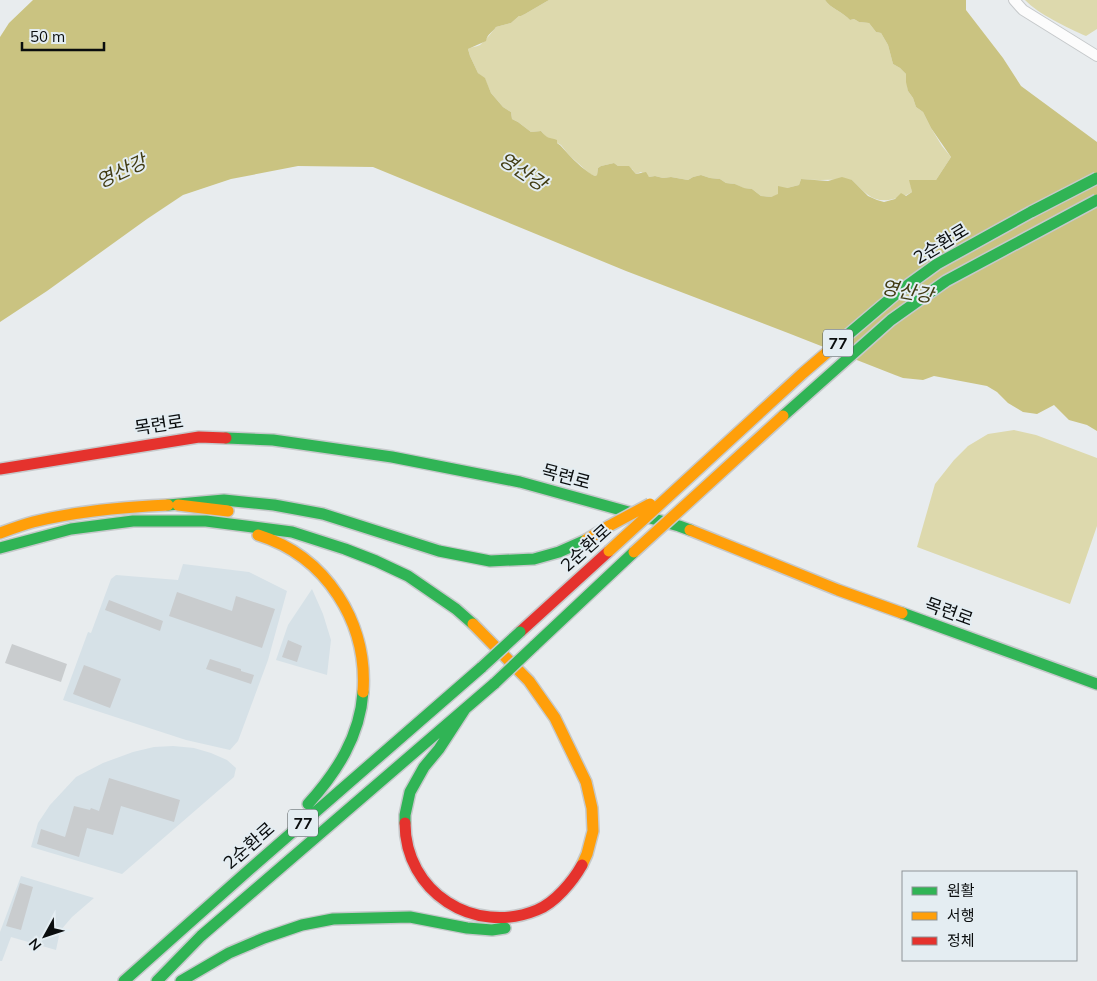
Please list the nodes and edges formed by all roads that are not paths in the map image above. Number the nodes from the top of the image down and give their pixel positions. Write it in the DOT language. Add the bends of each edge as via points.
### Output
graph roads {
  1 [pos="1014,0"];
  2 [pos="1097,56"];
  3 [pos="1097,178"];
  4 [pos="1097,200"];
  5 [pos="0,469"];
  6 [pos="675,490"];
  7 [pos="178,504"];
  8 [pos="236,513"];
  9 [pos="274,519"];
  10 [pos="206,521"];
  11 [pos="0,533"];
  12 [pos="0,548"];
  13 [pos="1097,684"];
  14 [pos="465,709"];
  15 [pos="604,827"];
  16 [pos="250,869"];
  17 [pos="564,905"];
  18 [pos="124,981"];
  19 [pos="157,981"];
  20 [pos="181,981"];
  1 -- 2 [label="street" via="1023,10"];
  3 -- 6 [label="main road, 2순환로 / 77, bridge" via="936,264 897,293 803,374"];
  4 -- 14 [label="main road, 2순환로 / 77, bridge" via="946,281 891,320"];
  5 -- 13 [label="main road, 목련로" via="199,436 273,440 401,459 520,482 679,526 838,590"];
  6 -- 7 [label="main road, bridge" via="586,540 558,552 534,558 490,561 439,551 323,514 274,505 224,500"];
  6 -- 16 [label="main road, 2순환로 / 77, bridge" via="482,667"];
  7 -- 8 [label="main road"];
  7 -- 11 [label="main road" via="131,506 65,515"];
  9 -- 15 [label="main road" via="324,531 392,558 414,569 470,608 531,670 567,720 595,778"];
  10 -- 12 [label="main road" via="134,522 71,529"];
  10 -- 14 [label="main road" via="292,532 376,560 408,576 456,609 529,681 555,718 586,782 593,831 587,854 571,883 538,910 493,918 451,906 426,884 410,854 405,815 410,792"];
  10 -- 16 [label="main road" via="270,538 309,563 341,600 356,629 361,654 363,699 349,748 326,785"];
  14 -- 19 [label="main road, 2순환로 / 77" via="201,936"];
  16 -- 18 [label="main road, 2순환로 / 77"];
  17 -- 20 [label="main road" via="530,924 492,930 410,917 333,919 302,925 229,953"];
}
